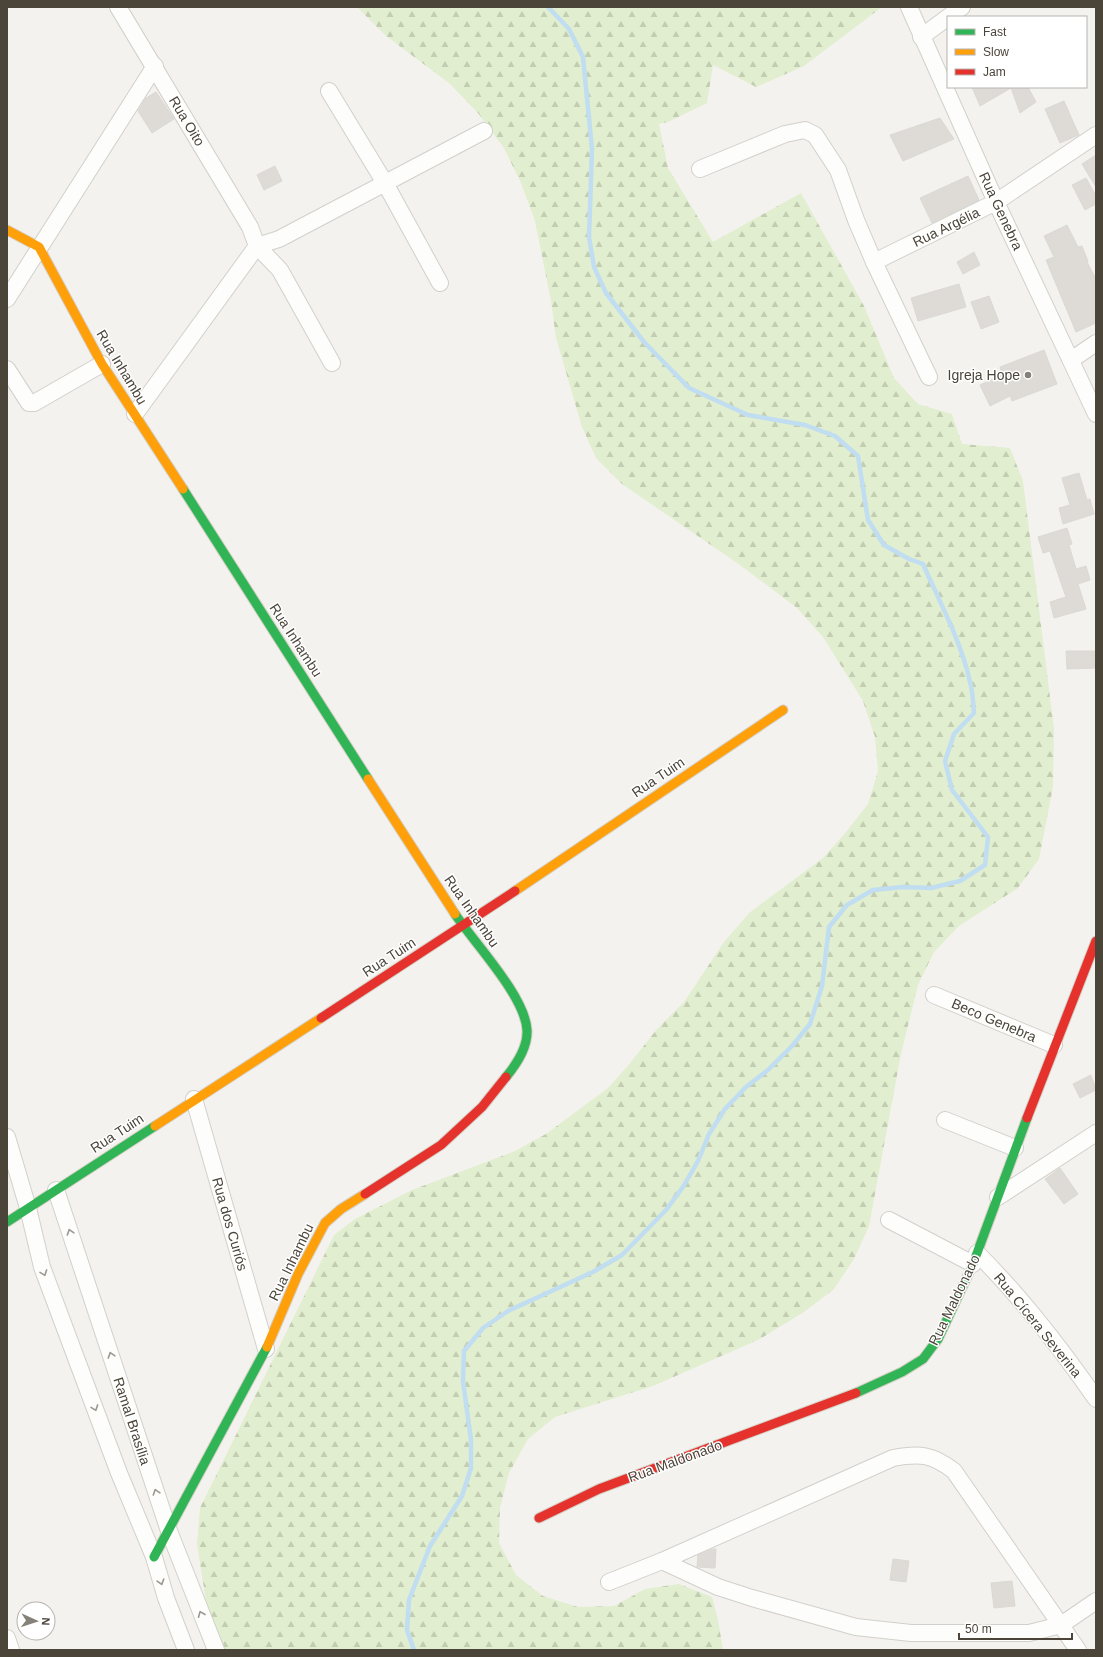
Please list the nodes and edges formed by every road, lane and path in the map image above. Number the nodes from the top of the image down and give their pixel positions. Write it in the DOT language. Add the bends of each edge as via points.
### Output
graph roads {
  1 [pos="118,7"];
  2 [pos="909,7"];
  3 [pos="962,7"];
  4 [pos="950,16"];
  5 [pos="947,18"];
  6 [pos="921,37"];
  7 [pos="155,66"];
  8 [pos="329,91"];
  9 [pos="484,131"];
  10 [pos="1096,135"];
  11 [pos="700,169"];
  12 [pos="385,183"];
  13 [pos="996,202"];
  14 [pos="7,230"];
  15 [pos="255,241"];
  16 [pos="39,247"];
  17 [pos="874,262"];
  18 [pos="440,284"];
  19 [pos="7,299"];
  20 [pos="1096,343"];
  21 [pos="1071,360"];
  22 [pos="332,363"];
  23 [pos="102,364"];
  24 [pos="7,369"];
  25 [pos="929,377"];
  26 [pos="135,414"];
  27 [pos="1096,414"];
  28 [pos="783,710"];
  29 [pos="463,926"];
  30 [pos="1095,947"];
  31 [pos="934,995"];
  32 [pos="1054,1045"];
  33 [pos="194,1099"];
  34 [pos="945,1120"];
  35 [pos="1096,1133"];
  36 [pos="7,1137"];
  37 [pos="1015,1148"];
  38 [pos="56,1190"];
  39 [pos="998,1197"];
  40 [pos="28,1208"];
  41 [pos="888,1220"];
  42 [pos="7,1222"];
  43 [pos="975,1258"];
  44 [pos="266,1348"];
  45 [pos="1096,1399"];
  46 [pos="539,1518"];
  47 [pos="169,1531"];
  48 [pos="154,1557"];
  49 [pos="662,1561"];
  50 [pos="609,1582"];
  51 [pos="1096,1601"];
  52 [pos="1061,1625"];
  53 [pos="7,1638"];
  54 [pos="11,1650"];
  55 [pos="186,1650"];
  56 [pos="216,1650"];
  57 [pos="1078,1650"];
  1 -- 7 [label="street, Rua Oito"];
  2 -- 6 [label="street, Rua Genebra"];
  3 -- 4 [label="street"];
  5 -- 6 [label="street"];
  6 -- 13 [label="street, Rua Genebra"];
  7 -- 15 [label="street, Rua Oito"];
  7 -- 16 [label="street"];
  8 -- 12 [label="street"];
  9 -- 12 [label="street"];
  10 -- 13 [label="street, Rua Argélia"];
  11 -- 17 [label="street" via="785,134 805,130 815,135 838,170"];
  12 -- 15 [label="street" via="279,239"];
  12 -- 18 [label="street"];
  13 -- 17 [label="street, Rua Argélia"];
  13 -- 21 [label="street, Rua Genebra"];
  14 -- 16 [label="street"];
  15 -- 22 [label="street, Rua Oito" via="280,270"];
  15 -- 26 [label="street"];
  16 -- 19 [label="street"];
  16 -- 23 [label="street, Rua Inhambu"];
  17 -- 25 [label="street"];
  20 -- 21 [label="street"];
  21 -- 27 [label="street, Rua Genebra"];
  23 -- 24 [label="street" via="34,403 29,403"];
  23 -- 26 [label="street, Rua Inhambu"];
  26 -- 29 [label="street, Rua Inhambu"];
  28 -- 29 [label="street, Rua Tuim"];
  29 -- 33 [label="street, Rua Tuim"];
  29 -- 44 [label="street, Rua Inhambu" via="508,985 522,1010 527,1030 520,1056 513,1069 482,1107 451,1137 331,1216 319,1231"];
  30 -- 32 [label="street, Rua Maldonado"];
  31 -- 32 [label="street, Beco Genebra"];
  32 -- 37 [label="street, Rua Maldonado"];
  33 -- 38 [label="street, Rua Tuim"];
  33 -- 44 [label="street, Rua dos Curiós"];
  34 -- 37 [label="street"];
  35 -- 39 [label="street"];
  36 -- 40 [label="street, Ramal Brasília"];
  37 -- 39 [label="street, Rua Maldonado"];
  38 -- 40 [label="street, Rua Tuim"];
  47 -- 38 [label="street, Ramal Brasília, one-way"];
  39 -- 43 [label="street, Rua Maldonado"];
  40 -- 42 [label="street, Rua Tuim"];
  40 -- 48 [label="street, Ramal Brasília, one-way" via="42,1267 119,1473"];
  41 -- 43 [label="street, Rua Cícera Severina"];
  43 -- 45 [label="street, Rua Cícera Severina" via="1021,1300 1059,1346"];
  43 -- 46 [label="street, Rua Maldonado" via="934,1345 923,1359 902,1372 848,1397 600,1489"];
  44 -- 47 [label="street, Rua Inhambu"];
  47 -- 48 [label="street, Rua Inhambu"];
  56 -- 47 [label="street, Ramal Brasília, one-way"];
  48 -- 55 [label="street, Ramal Brasília, one-way"];
  49 -- 50 [label="street"];
  49 -- 52 [label="street" via="731,1591 856,1627 911,1632 1029,1634"];
  49 -- 52 [label="street" via="893,1458 925,1456 944,1463 954,1471"];
  51 -- 52 [label="street"];
  52 -- 57 [label="street"];
  53 -- 54 [label="street"];
}
